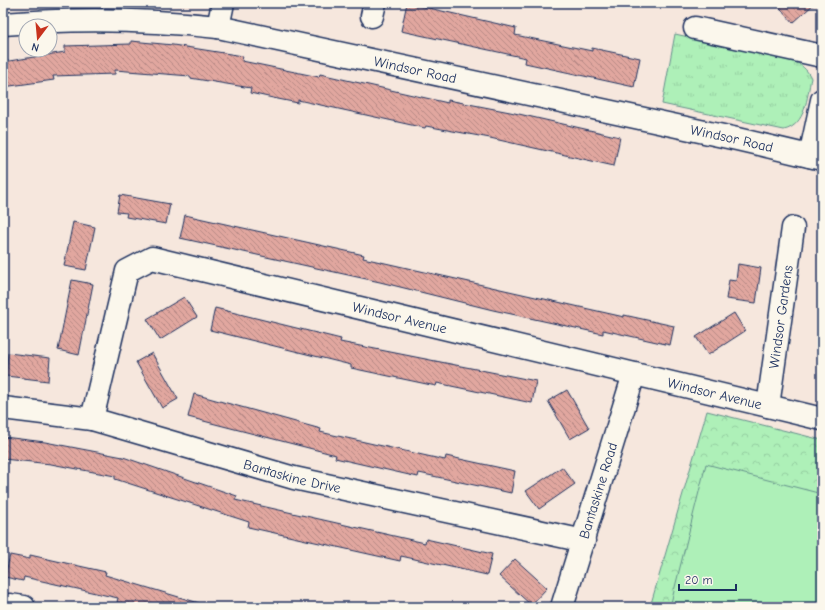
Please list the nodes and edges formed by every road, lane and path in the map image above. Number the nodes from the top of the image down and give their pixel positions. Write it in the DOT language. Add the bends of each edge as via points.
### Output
graph roads {
  1 [pos="223,3"];
  2 [pos="3,24"];
  3 [pos="218,27"];
  4 [pos="695,28"];
  5 [pos="822,56"];
  6 [pos="822,100"];
  7 [pos="816,157"];
  8 [pos="793,228"];
  9 [pos="634,374"];
  10 [pos="768,406"];
  11 [pos="3,408"];
  12 [pos="92,419"];
  13 [pos="822,419"];
  14 [pos="584,541"];
  15 [pos="6,607"];
  16 [pos="24,607"];
  17 [pos="562,607"];
  1 -- 3 [label="street"];
  2 -- 3 [label="street, Windsor Road" via="106,20 165,21"];
  3 -- 7 [label="street, Windsor Road"];
  4 -- 5 [label="street"];
  6 -- 7 [label="street"];
  8 -- 10 [label="street, Windsor Gardens"];
  9 -- 10 [label="street, Windsor Avenue"];
  9 -- 12 [label="street, Windsor Avenue" via="152,258 127,271"];
  9 -- 14 [label="street, Bantaskine Road"];
  10 -- 13 [label="street, Windsor Avenue"];
  11 -- 12 [label="street, Bantaskine Drive"];
  12 -- 14 [label="street, Bantaskine Drive" via="294,478"];
  14 -- 17 [label="street, Bantaskine Road"];
  15 -- 16 [label="street"];
}
